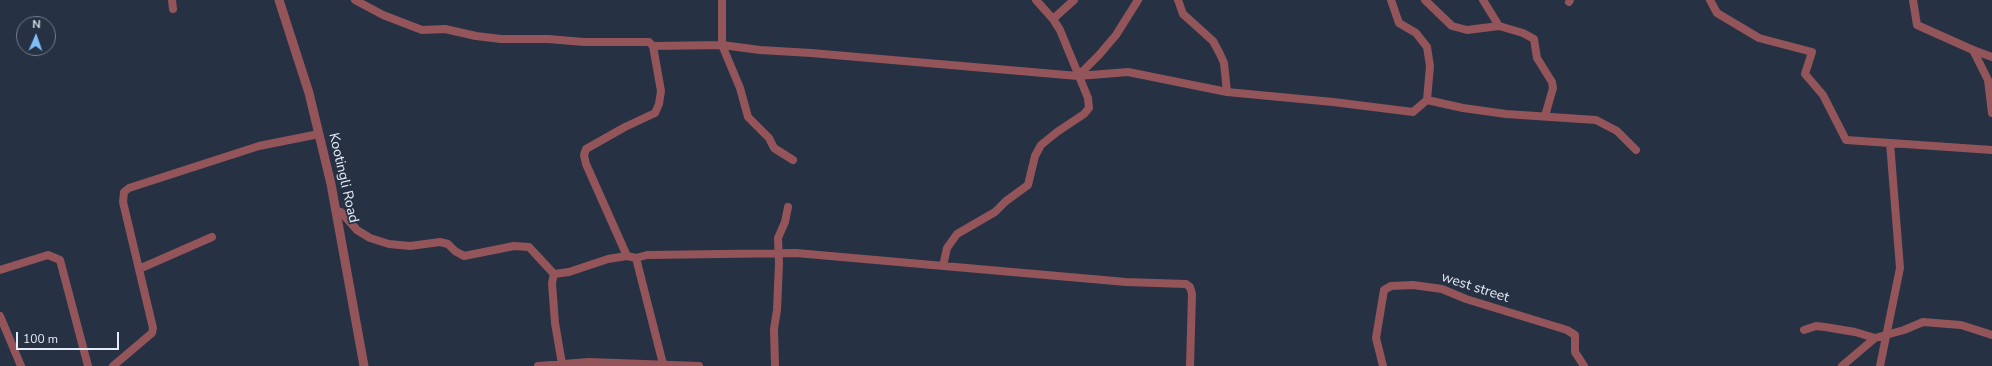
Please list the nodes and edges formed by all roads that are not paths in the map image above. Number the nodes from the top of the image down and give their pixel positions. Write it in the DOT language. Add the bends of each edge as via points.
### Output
graph roads {
  1 [pos="172,0"];
  2 [pos="279,0"];
  3 [pos="355,0"];
  4 [pos="722,0"];
  5 [pos="1036,0"];
  6 [pos="1074,0"];
  7 [pos="1138,0"];
  8 [pos="1178,0"];
  9 [pos="1391,0"];
  10 [pos="1425,0"];
  11 [pos="1483,0"];
  12 [pos="1710,0"];
  13 [pos="1913,0"];
  14 [pos="173,9"];
  15 [pos="1054,19"];
  16 [pos="1499,26"];
  17 [pos="722,45"];
  18 [pos="653,46"];
  19 [pos="1973,50"];
  20 [pos="1992,57"];
  21 [pos="1078,76"];
  22 [pos="1227,92"];
  23 [pos="1427,100"];
  24 [pos="1992,113"];
  25 [pos="1545,116"];
  26 [pos="319,134"];
  27 [pos="1890,143"];
  28 [pos="1636,150"];
  29 [pos="1992,150"];
  30 [pos="793,160"];
  31 [pos="788,207"];
  32 [pos="336,211"];
  33 [pos="212,237"];
  34 [pos="778,253"];
  35 [pos="627,256"];
  36 [pos="636,258"];
  37 [pos="943,266"];
  38 [pos="138,268"];
  39 [pos="0,270"];
  40 [pos="554,274"];
  41 [pos="0,316"];
  42 [pos="1804,330"];
  43 [pos="1992,334"];
  44 [pos="1886,335"];
  45 [pos="1875,338"];
  46 [pos="562,364"];
  47 [pos="662,364"];
  48 [pos="21,366"];
  49 [pos="88,366"];
  50 [pos="113,366"];
  51 [pos="364,366"];
  52 [pos="538,366"];
  53 [pos="699,366"];
  54 [pos="775,366"];
  55 [pos="1190,366"];
  56 [pos="1382,366"];
  57 [pos="1584,366"];
  58 [pos="1842,366"];
  59 [pos="1880,366"];
  1 -- 14 [label="street"];
  2 -- 26 [label="street, Kootingli Road" via="305,79"];
  3 -- 18 [label="street" via="383,15 422,30 445,29 501,39 649,42"];
  4 -- 17 [label="street"];
  5 -- 15 [label="street"];
  6 -- 15 [label="street"];
  7 -- 21 [label="street" via="1116,35"];
  8 -- 22 [label="street" via="1183,14 1213,41 1220,54 1224,63"];
  9 -- 23 [label="street" via="1399,23 1416,33 1427,47 1430,66"];
  10 -- 16 [label="street" via="1452,26 1467,30"];
  11 -- 16 [label="street"];
  12 -- 27 [label="street" via="1718,13 1759,38 1812,52 1805,74 1822,95 1846,140"];
  13 -- 19 [label="street" via="1917,25"];
  15 -- 21 [label="street"];
  16 -- 25 [label="street" via="1531,37 1535,42 1537,58 1553,88"];
  17 -- 18 [label="street"];
  17 -- 21 [label="street"];
  17 -- 30 [label="street" via="740,88 748,117 769,138 774,148"];
  18 -- 35 [label="street" via="661,91 655,113 586,148 584,155"];
  19 -- 20 [label="street"];
  19 -- 24 [label="street" via="1988,80"];
  21 -- 22 [label="street" via="1128,72"];
  21 -- 37 [label="street" via="1088,98 1089,108 1041,145 1035,156 1028,185 995,212 957,234 947,248"];
  22 -- 23 [label="street" via="1413,112"];
  23 -- 25 [label="street" via="1484,111"];
  25 -- 28 [label="street" via="1600,122 1617,131"];
  26 -- 32 [label="street, Kootingli Road"];
  26 -- 38 [label="street" via="259,146 129,188 124,192 123,202"];
  27 -- 29 [label="street"];
  27 -- 44 [label="street" via="1900,268"];
  31 -- 34 [label="street" via="778,238"];
  32 -- 40 [label="street" via="341,212 357,230 370,238 390,244 410,246 440,242 448,244 464,256 514,246 529,247"];
  32 -- 51 [label="street, Kootingli Road"];
  33 -- 38 [label="street"];
  34 -- 36 [label="street" via="648,255"];
  34 -- 37 [label="street"];
  34 -- 54 [label="street"];
  35 -- 36 [label="street"];
  35 -- 40 [label="street"];
  36 -- 47 [label="street"];
  37 -- 55 [label="street" via="1126,282 1186,284 1192,294"];
  38 -- 50 [label="street" via="152,333"];
  39 -- 49 [label="street" via="48,255 60,260"];
  40 -- 46 [label="street" via="552,283 555,322"];
  41 -- 48 [label="street"];
  42 -- 45 [label="street" via="1816,326 1825,327"];
  43 -- 44 [label="street" via="1962,325 1923,322"];
  44 -- 45 [label="street"];
  44 -- 59 [label="street"];
  45 -- 58 [label="street"];
  46 -- 47 [label="street"];
  46 -- 52 [label="street"];
  47 -- 53 [label="street"];
  56 -- 57 [label="street, west street" via="1376,338 1384,290 1391,286 1413,284 1442,289 1466,299 1567,330 1575,335 1575,352"];
}
